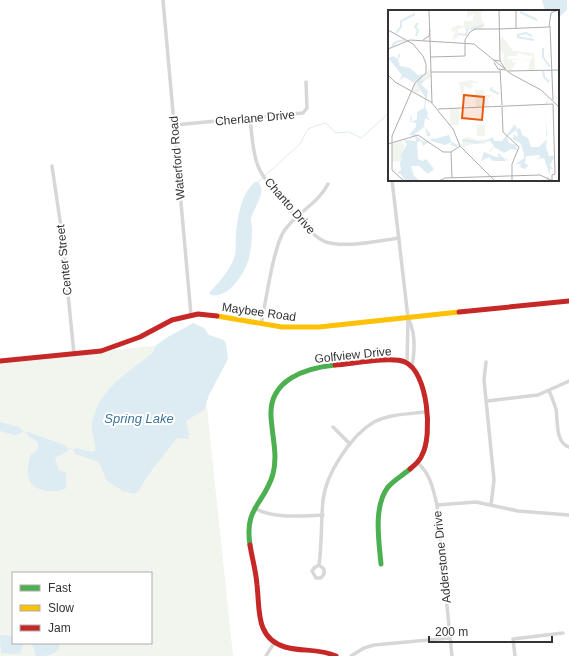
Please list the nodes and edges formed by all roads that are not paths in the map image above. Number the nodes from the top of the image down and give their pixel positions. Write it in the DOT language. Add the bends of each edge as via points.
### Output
graph roads {
  1 [pos="163,0"];
  2 [pos="306,82"];
  3 [pos="250,118"];
  4 [pos="174,125"];
  5 [pos="52,166"];
  6 [pos="392,181"];
  7 [pos="328,184"];
  8 [pos="297,217"];
  9 [pos="398,238"];
  10 [pos="569,301"];
  11 [pos="191,315"];
  12 [pos="408,318"];
  13 [pos="262,324"];
  14 [pos="414,347"];
  15 [pos="408,348"];
  16 [pos="74,354"];
  17 [pos="0,361"];
  18 [pos="486,362"];
  19 [pos="409,364"];
  20 [pos="569,381"];
  21 [pos="549,390"];
  22 [pos="486,402"];
  23 [pos="426,412"];
  24 [pos="333,427"];
  25 [pos="350,444"];
  26 [pos="569,446"];
  27 [pos="418,462"];
  28 [pos="437,505"];
  29 [pos="491,505"];
  30 [pos="254,508"];
  31 [pos="323,514"];
  32 [pos="569,515"];
  33 [pos="381,564"];
  34 [pos="319,565"];
  35 [pos="563,633"];
  36 [pos="450,638"];
  37 [pos="274,643"];
  38 [pos="266,656"];
  39 [pos="336,656"];
  40 [pos="351,656"];
  41 [pos="452,656"];
  42 [pos="515,656"];
  1 -- 4 [label="street, Waterford Road"];
  2 -- 3 [label="street, Cherlane Drive" via="307,108 303,113"];
  3 -- 4 [label="street, Cherlane Drive"];
  3 -- 8 [label="street, Chanto Drive" via="258,168"];
  4 -- 11 [label="street, Waterford Road"];
  5 -- 16 [label="street, Center Street" via="62,234"];
  6 -- 9 [label="street"];
  7 -- 8 [label="street" via="320,198"];
  8 -- 9 [label="street, Chanto Drive" via="314,236 334,244"];
  8 -- 13 [label="street" via="283,232 279,243"];
  9 -- 12 [label="street"];
  10 -- 12 [label="street, Maybee Road"];
  11 -- 13 [label="street, Maybee Road" via="206,314"];
  11 -- 16 [label="street, Maybee Road" via="172,320 125,344 101,351"];
  12 -- 13 [label="street, Maybee Road" via="319,327"];
  12 -- 14 [label="street" via="413,328"];
  12 -- 15 [label="street"];
  14 -- 15 [label="street"];
  14 -- 19 [label="street"];
  15 -- 19 [label="street"];
  16 -- 17 [label="street, Maybee Road"];
  18 -- 22 [label="street"];
  19 -- 23 [label="street" via="419,375 422,383"];
  19 -- 30 [label="street, Golfview Drive" via="392,360 321,367 299,373 283,384 277,392 271,412 276,459 264,494"];
  20 -- 21 [label="street"];
  21 -- 22 [label="street" via="538,395"];
  21 -- 26 [label="street" via="556,410 560,438 562,443"];
  22 -- 29 [label="street" via="494,480"];
  23 -- 25 [label="street" via="387,418 373,423"];
  23 -- 27 [label="street" via="427,438 423,455"];
  24 -- 25 [label="street"];
  25 -- 31 [label="street" via="328,479"];
  27 -- 28 [label="street, Adderstone Drive" via="432,482"];
  27 -- 33 [label="street" via="394,481 382,498"];
  28 -- 29 [label="street" via="468,501"];
  28 -- 36 [label="street, Adderstone Drive"];
  29 -- 32 [label="street" via="518,511"];
  30 -- 31 [label="street" via="264,514 279,516"];
  30 -- 37 [label="street, Golfview Drive" via="248,528 258,591 259,617 266,634"];
  31 -- 34 [label="street"];
  35 -- 42 [label="street" via="513,639"];
  36 -- 40 [label="street" via="374,645"];
  36 -- 41 [label="street, Adderstone Drive"];
  37 -- 38 [label="street"];
  37 -- 39 [label="street" via="293,650 323,651"];
}
